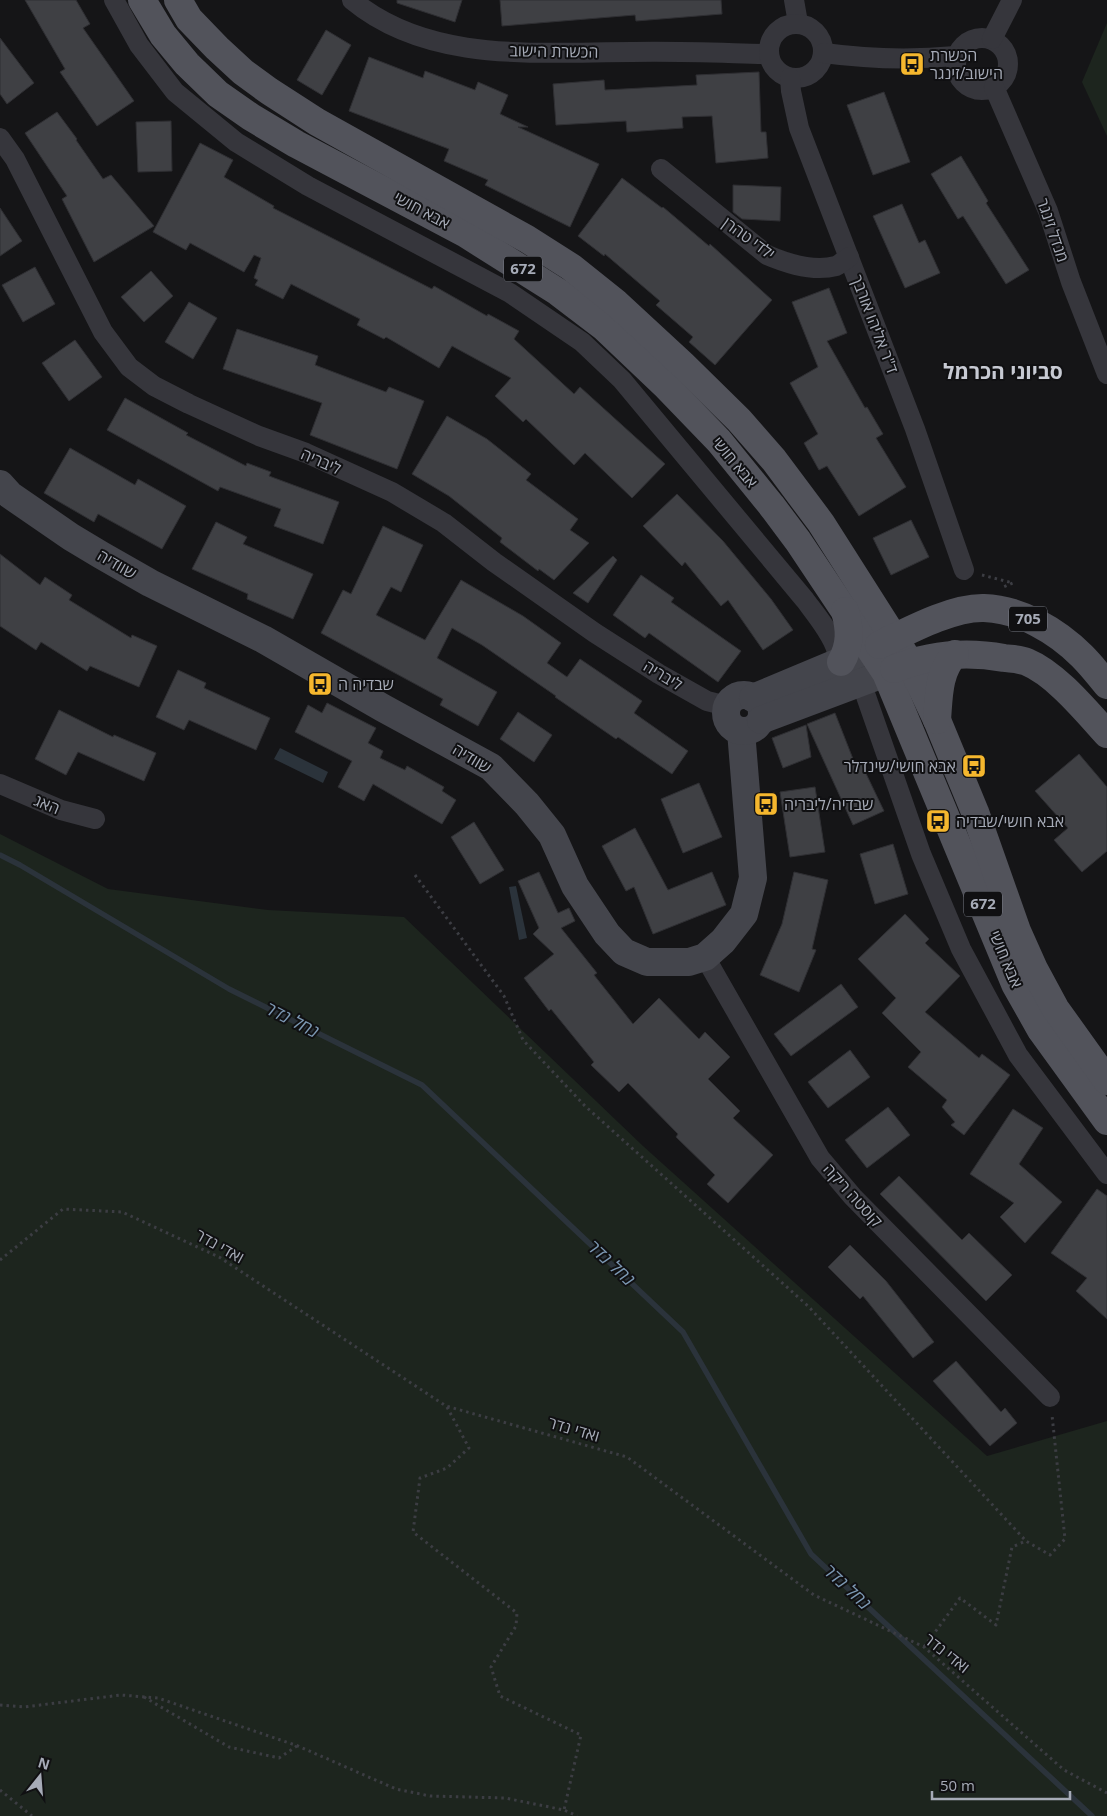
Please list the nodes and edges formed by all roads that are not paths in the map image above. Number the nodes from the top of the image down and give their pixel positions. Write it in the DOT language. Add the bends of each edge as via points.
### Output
graph roads {
  1 [pos="114,0"];
  2 [pos="142,0"];
  3 [pos="178,0"];
  4 [pos="352,0"];
  5 [pos="794,0"];
  6 [pos="1012,0"];
  7 [pos="798,23"];
  8 [pos="992,39"];
  9 [pos="824,53"];
  10 [pos="768,54"];
  11 [pos="956,56"];
  12 [pos="790,78"];
  13 [pos="994,87"];
  14 [pos="0,138"];
  15 [pos="661,169"];
  16 [pos="849,257"];
  17 [pos="1107,374"];
  18 [pos="0,484"];
  19 [pos="964,570"];
  20 [pos="873,604"];
  21 [pos="845,611"];
  22 [pos="928,621"];
  23 [pos="883,643"];
  24 [pos="955,654"];
  25 [pos="838,663"];
  26 [pos="898,668"];
  27 [pos="861,682"];
  28 [pos="1107,685"];
  29 [pos="727,706"];
  30 [pos="752,716"];
  31 [pos="937,720"];
  32 [pos="1107,734"];
  33 [pos="0,784"];
  34 [pos="95,819"];
  35 [pos="706,957"];
  36 [pos="1107,1081"];
  37 [pos="1107,1120"];
  38 [pos="1107,1174"];
  39 [pos="1050,1397"];
  1 -- 25 [label="street, אבא חושי" via="139,45 175,92 236,142 308,186 510,293 582,342 622,380 805,600 832,639"];
  2 -- 21 [label="main road, אבא חושי / 672" via="187,64 218,94 296,144 474,239 558,292 604,327 719,441 771,504"];
  3 -- 20 [label="main road, אבא חושי / 672" via="189,18 217,48 269,91 317,122 527,239 616,303 682,364 774,460 821,523"];
  4 -- 10 [label="street, הכשרת הישוב" via="372,15 411,35 468,48 535,52"];
  5 -- 7 [label="street"];
  6 -- 8 [label="street"];
  7 -- 9 [label="street" via="817,32"];
  7 -- 10 [label="street" via="777,30"];
  8 -- 11 [label="street" via="974,38 966,42"];
  8 -- 13 [label="street" via="1005,50 1008,67 1006,75"];
  9 -- 11 [label="street" via="917,60"];
  9 -- 12 [label="street" via="819,66 808,76"];
  10 -- 12 [label="street" via="772,65"];
  11 -- 13 [label="street" via="957,74 968,87 977,90"];
  12 -- 16 [label="street, ד\"ר אליהו אורבך" via="799,128"];
  13 -- 17 [label="street, מנדל זינגר" via="1048,212"];
  14 -- 29 [label="street, ליבריה" via="15,158 103,332 129,367 154,386 189,404 392,492 444,523 494,562 658,674 707,701"];
  15 -- 16 [label="street, ילדי טהרן" via="768,256 809,268 837,266"];
  16 -- 19 [label="street, ד\"ר אליהו אורבך"];
  18 -- 35 [label="street, שוודיה" via="10,495 71,537 150,583 262,639 491,767 552,835 575,886 607,934 624,952 647,962 689,962"];
  20 -- 22 [label="main road, 705" via="901,619"];
  20 -- 23 [label="main road, אבא חושי / 672"];
  21 -- 23 [label="main road, אבא חושי / 672"];
  21 -- 25 [label="main road" via="848,647"];
  22 -- 23 [label="main road"];
  22 -- 28 [label="main road, 705" via="982,608 1025,617 1063,640"];
  23 -- 25 [label="street"];
  23 -- 26 [label="main road, אבא חושי / 672"];
  24 -- 26 [label="main road" via="922,659"];
  24 -- 31 [label="main road" via="941,678"];
  24 -- 32 [label="main road" via="1026,662 1062,686"];
  25 -- 30 [label="street"];
  26 -- 27 [label="street"];
  26 -- 31 [label="main road, אבא חושי / 672"];
  26 -- 37 [label="main road, אבא חושי / 672" via="1015,984 1041,1030"];
  27 -- 30 [label="street"];
  27 -- 38 [label="street, אבא חושי" via="922,854 961,949 1018,1054"];
  29 -- 30 [label="street" via="726,717 736,729"];
  30 -- 35 [label="street" via="753,878 744,914"];
  31 -- 36 [label="main road, אבא חושי / 672" via="975,812 1016,931 1055,1008"];
  33 -- 34 [label="street, האג" via="60,810"];
  35 -- 39 [label="street, קוסטה ריקה" via="820,1158 853,1197"];
}
